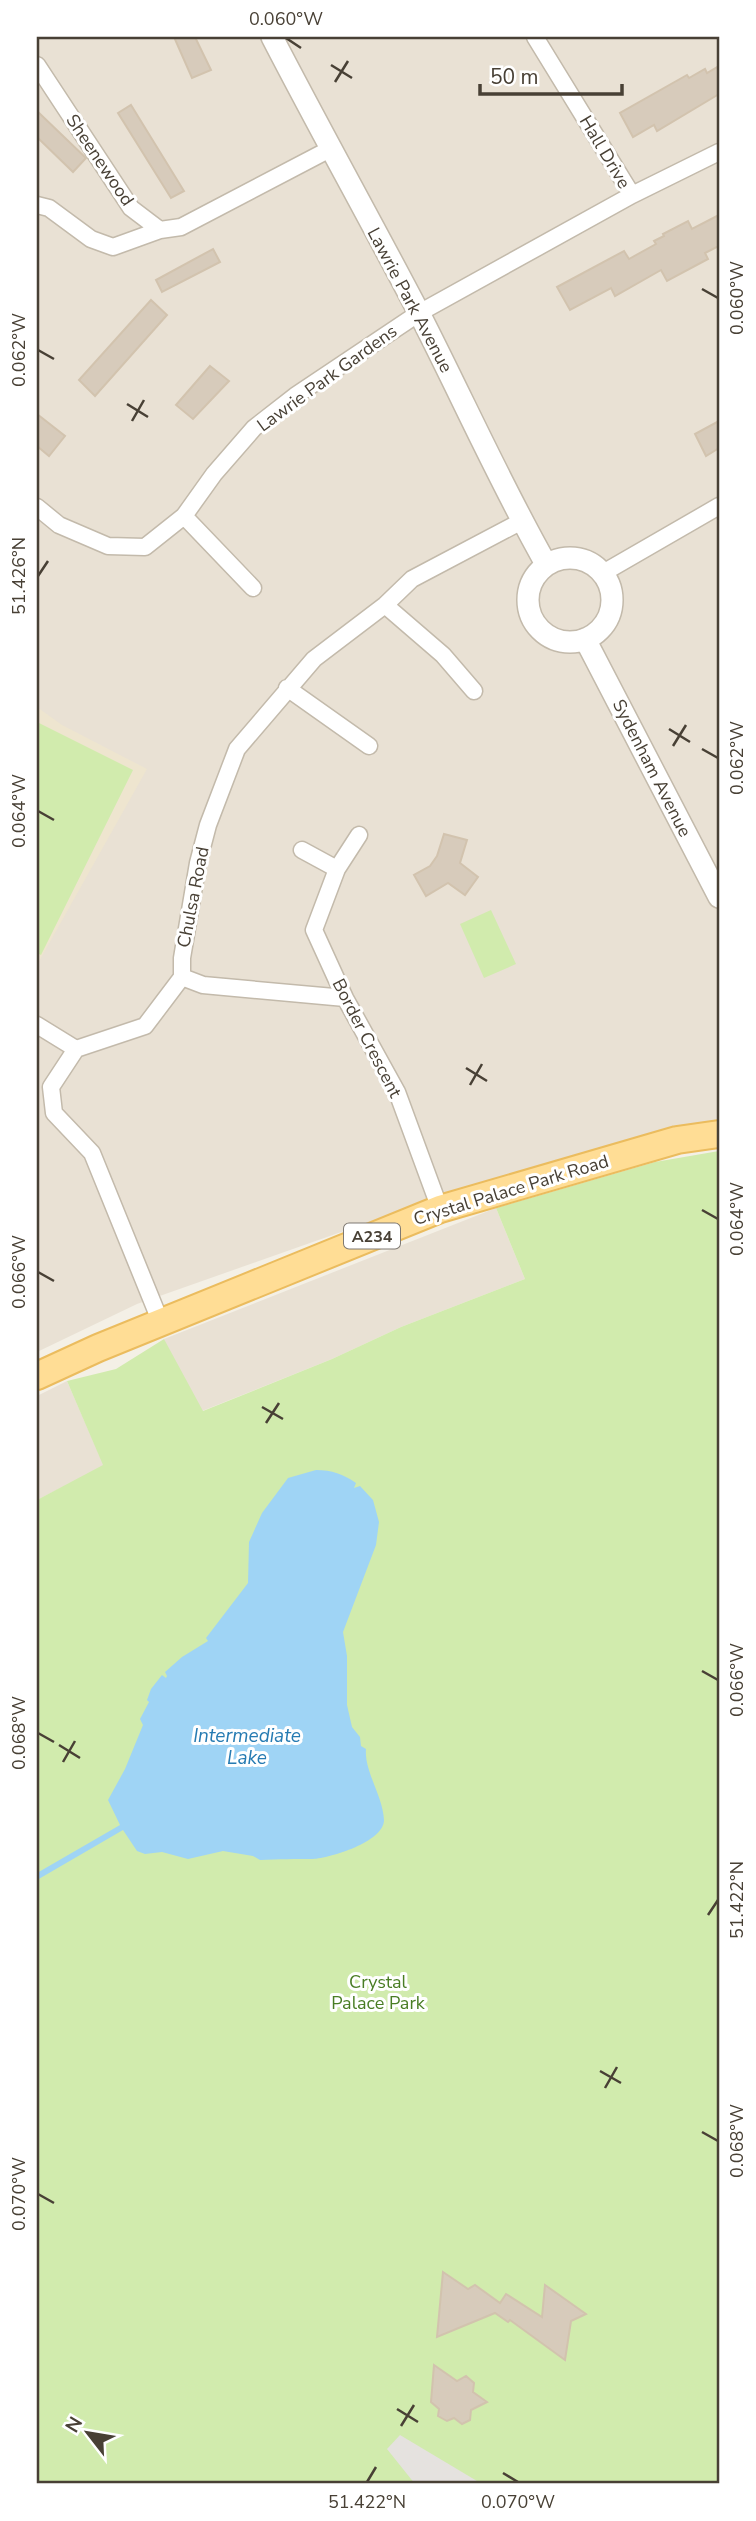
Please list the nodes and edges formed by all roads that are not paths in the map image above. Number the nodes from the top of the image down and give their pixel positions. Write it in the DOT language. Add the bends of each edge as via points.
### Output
graph roads {
  1 [pos="272,37"];
  2 [pos="535,37"];
  3 [pos="37,65"];
  4 [pos="330,149"];
  5 [pos="719,152"];
  6 [pos="632,195"];
  7 [pos="37,205"];
  8 [pos="160,230"];
  9 [pos="419,313"];
  10 [pos="719,506"];
  11 [pos="37,507"];
  12 [pos="184,516"];
  13 [pos="522,521"];
  14 [pos="546,564"];
  15 [pos="603,573"];
  16 [pos="253,588"];
  17 [pos="385,604"];
  18 [pos="585,639"];
  19 [pos="287,688"];
  20 [pos="474,691"];
  21 [pos="369,746"];
  22 [pos="359,835"];
  23 [pos="302,850"];
  24 [pos="337,869"];
  25 [pos="719,897"];
  26 [pos="182,977"];
  27 [pos="345,998"];
  28 [pos="37,1025"];
  29 [pos="76,1049"];
  30 [pos="719,1134"];
  31 [pos="440,1209"];
  32 [pos="161,1323"];
  33 [pos="37,1376"];
  1 -- 4 [label="street, Lawrie Park Avenue"];
  2 -- 6 [label="street, Hall Drive"];
  3 -- 8 [label="street, Sheenewood" via="131,208"];
  4 -- 8 [label="street" via="181,227"];
  4 -- 9 [label="street, Lawrie Park Avenue"];
  5 -- 6 [label="street, Lawrie Park Gardens"];
  6 -- 9 [label="street, Lawrie Park Gardens"];
  7 -- 8 [label="street" via="49,208 91,239 113,247"];
  9 -- 12 [label="street, Lawrie Park Gardens" via="254,428"];
  9 -- 13 [label="street, Lawrie Park Avenue"];
  10 -- 15 [label="street"];
  11 -- 12 [label="street, Lawrie Park Gardens" via="59,525 108,546 145,547"];
  12 -- 16 [label="street"];
  13 -- 14 [label="street, Lawrie Park Avenue"];
  13 -- 17 [label="street, Chulsa Road" via="412,579"];
  14 -- 15 [label="street" via="580,558"];
  14 -- 18 [label="street" via="528,592 535,624 552,638"];
  15 -- 18 [label="street" via="612,593 609,616"];
  17 -- 19 [label="street, Chulsa Road" via="314,659"];
  17 -- 20 [label="street" via="443,655"];
  18 -- 25 [label="street, Sydenham Avenue"];
  19 -- 21 [label="street"];
  19 -- 26 [label="street, Chulsa Road" via="237,748 208,825"];
  22 -- 24 [label="street, Border Crescent"];
  23 -- 24 [label="street"];
  24 -- 27 [label="street, Border Crescent" via="314,930"];
  26 -- 27 [label="street" via="203,985"];
  26 -- 29 [label="street" via="145,1026"];
  27 -- 31 [label="street, Border Crescent" via="397,1092"];
  28 -- 29 [label="street"];
  29 -- 32 [label="street" via="51,1087 54,1114 92,1153"];
  30 -- 31 [label="main road, Crystal Palace Park Road / A234" via="677,1140"];
  31 -- 32 [label="main road, Crystal Palace Park Road / A234"];
  32 -- 33 [label="main road, Crystal Palace Park Road / A234"];
}
